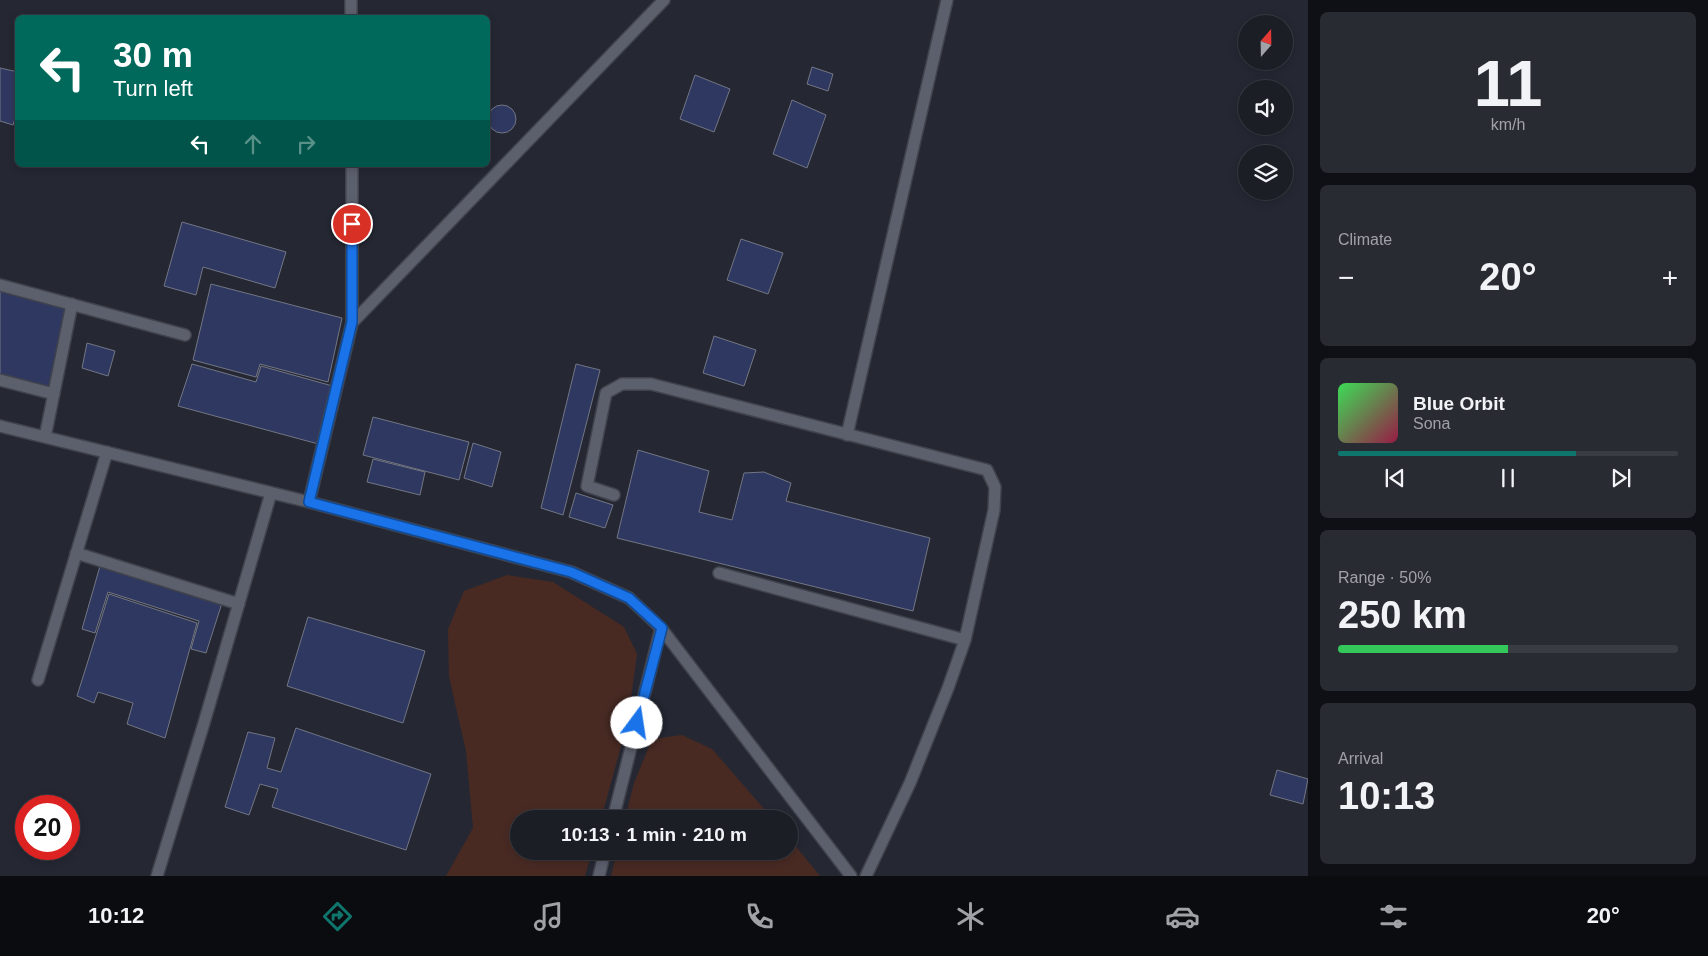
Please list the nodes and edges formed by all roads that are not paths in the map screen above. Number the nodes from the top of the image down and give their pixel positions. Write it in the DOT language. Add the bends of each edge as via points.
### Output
graph roads {
  1 [pos="351,0"];
  2 [pos="664,0"];
  3 [pos="948,0"];
  4 [pos="351,15"];
  5 [pos="352,167"];
  6 [pos="0,285"];
  7 [pos="72,304"];
  8 [pos="352,322"];
  9 [pos="185,335"];
  10 [pos="0,380"];
  11 [pos="54,394"];
  12 [pos="0,426"];
  13 [pos="847,435"];
  14 [pos="44,437"];
  15 [pos="106,452"];
  16 [pos="271,492"];
  17 [pos="614,495"];
  18 [pos="309,502"];
  19 [pos="76,553"];
  20 [pos="720,573"];
  21 [pos="238,604"];
  22 [pos="662,628"];
  23 [pos="965,640"];
  24 [pos="38,680"];
  25 [pos="615,810"];
  26 [pos="603,860"];
  27 [pos="157,876"];
  28 [pos="599,876"];
  29 [pos="851,876"];
  30 [pos="866,876"];
  1 -- 4 [label="lane"];
  2 -- 8 [label="lane"];
  3 -- 13 [label="lane"];
  5 -- 8 [label="lane"];
  6 -- 7 [label="lane"];
  7 -- 9 [label="lane"];
  7 -- 11 [label="lane"];
  8 -- 18 [label="lane"];
  10 -- 11 [label="lane"];
  11 -- 14 [label="lane"];
  12 -- 14 [label="lane"];
  13 -- 17 [label="lane" via="650,384 622,384 606,393 587,486"];
  13 -- 23 [label="lane" via="987,470 995,487 994,510"];
  14 -- 15 [label="lane"];
  15 -- 16 [label="lane"];
  15 -- 19 [label="lane"];
  16 -- 18 [label="lane"];
  16 -- 21 [label="lane"];
  18 -- 22 [label="lane" via="571,572 629,598"];
  19 -- 21 [label="lane"];
  19 -- 24 [label="lane"];
  20 -- 23 [label="lane"];
  21 -- 27 [label="lane"];
  22 -- 25 [label="lane"];
  22 -- 29 [label="lane"];
  23 -- 30 [label="lane" via="910,783"];
  26 -- 28 [label="lane"];
}
